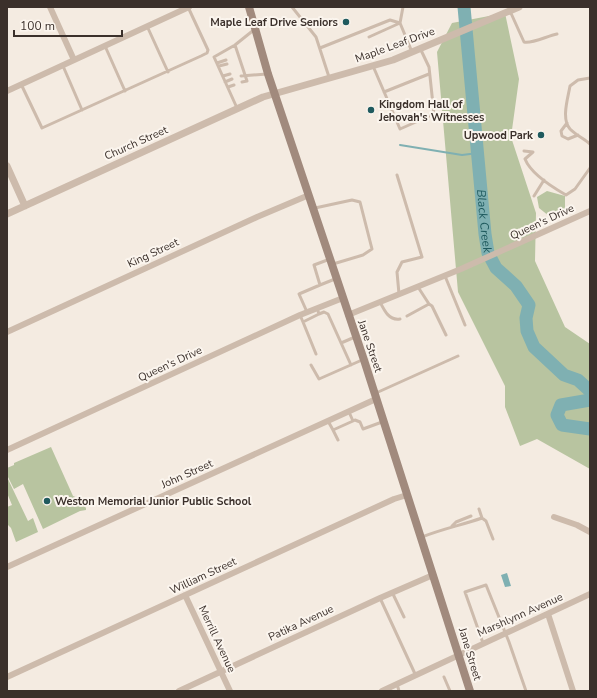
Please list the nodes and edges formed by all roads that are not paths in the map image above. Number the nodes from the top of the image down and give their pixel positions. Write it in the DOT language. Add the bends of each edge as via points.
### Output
graph roads {
  1 [pos="50,7"];
  2 [pos="188,7"];
  3 [pos="249,7"];
  4 [pos="292,7"];
  5 [pos="403,7"];
  6 [pos="519,7"];
  7 [pos="510,11"];
  8 [pos="400,23"];
  9 [pos="147,26"];
  10 [pos="256,28"];
  11 [pos="557,34"];
  12 [pos="369,37"];
  13 [pos="235,45"];
  14 [pos="105,46"];
  15 [pos="320,48"];
  16 [pos="420,48"];
  17 [pos="412,52"];
  18 [pos="240,58"];
  19 [pos="235,59"];
  20 [pos="74,60"];
  21 [pos="226,62"];
  22 [pos="62,65"];
  23 [pos="218,65"];
  24 [pos="373,66"];
  25 [pos="243,70"];
  26 [pos="239,71"];
  27 [pos="168,72"];
  28 [pos="230,74"];
  29 [pos="268,74"];
  30 [pos="429,74"];
  31 [pos="245,75"];
  32 [pos="223,76"];
  33 [pos="240,76"];
  34 [pos="590,78"];
  35 [pos="232,79"];
  36 [pos="329,79"];
  37 [pos="225,82"];
  38 [pos="242,82"];
  39 [pos="21,84"];
  40 [pos="234,85"];
  41 [pos="228,87"];
  42 [pos="7,91"];
  43 [pos="125,91"];
  44 [pos="384,92"];
  45 [pos="275,94"];
  46 [pos="237,109"];
  47 [pos="82,110"];
  48 [pos="567,123"];
  49 [pos="578,135"];
  50 [pos="590,144"];
  51 [pos="524,150"];
  52 [pos="7,166"];
  53 [pos="590,168"];
  54 [pos="397,175"];
  55 [pos="544,180"];
  56 [pos="309,195"];
  57 [pos="534,196"];
  58 [pos="25,206"];
  59 [pos="314,208"];
  60 [pos="590,211"];
  61 [pos="7,214"];
  62 [pos="330,262"];
  63 [pos="445,276"];
  64 [pos="336,279"];
  65 [pos="320,285"];
  66 [pos="418,287"];
  67 [pos="399,294"];
  68 [pos="342,298"];
  69 [pos="380,302"];
  70 [pos="429,304"];
  71 [pos="316,308"];
  72 [pos="307,312"];
  73 [pos="319,314"];
  74 [pos="300,315"];
  75 [pos="348,315"];
  76 [pos="407,316"];
  77 [pos="400,319"];
  78 [pos="303,322"];
  79 [pos="465,325"];
  80 [pos="7,332"];
  81 [pos="446,335"];
  82 [pos="356,338"];
  83 [pos="341,343"];
  84 [pos="316,354"];
  85 [pos="458,356"];
  86 [pos="364,360"];
  87 [pos="311,365"];
  88 [pos="351,365"];
  89 [pos="375,396"];
  90 [pos="349,412"];
  91 [pos="328,421"];
  92 [pos="353,421"];
  93 [pos="383,421"];
  94 [pos="333,430"];
  95 [pos="338,440"];
  96 [pos="7,450"];
  97 [pos="407,495"];
  98 [pos="479,509"];
  99 [pos="471,516"];
  100 [pos="554,517"];
  101 [pos="482,518"];
  102 [pos="452,526"];
  103 [pos="590,532"];
  104 [pos="422,537"];
  105 [pos="493,539"];
  106 [pos="7,567"];
  107 [pos="433,575"];
  108 [pos="392,592"];
  109 [pos="590,594"];
  110 [pos="185,595"];
  111 [pos="380,598"];
  112 [pos="548,614"];
  113 [pos="404,617"];
  114 [pos="505,633"];
  115 [pos="483,643"];
  116 [pos="459,655"];
  117 [pos="221,672"];
  118 [pos="416,676"];
  119 [pos="7,677"];
  120 [pos="444,677"];
  121 [pos="397,684"];
  122 [pos="179,691"];
  123 [pos="230,691"];
  124 [pos="382,691"];
  125 [pos="399,691"];
  126 [pos="450,691"];
  127 [pos="470,691"];
  128 [pos="526,691"];
  129 [pos="574,691"];
  1 -- 20 [label="street"];
  2 -- 9 [label="street"];
  2 -- 27 [label="lane" via="208,50 202,56"];
  3 -- 10 [label="main road, Jane Street"];
  4 -- 15 [label="lane" via="316,37"];
  5 -- 8 [label="lane"];
  6 -- 7 [label="street, Maple Leaf Drive"];
  7 -- 11 [label="lane" via="524,42"];
  7 -- 16 [label="street, Maple Leaf Drive"];
  8 -- 12 [label="lane"];
  8 -- 15 [label="lane" via="390,20"];
  8 -- 17 [label="lane"];
  9 -- 14 [label="street"];
  9 -- 27 [label="lane"];
  10 -- 13 [label="lane"];
  10 -- 29 [label="main road, Jane Street"];
  13 -- 18 [label="lane"];
  13 -- 23 [label="lane" via="214,57"];
  14 -- 20 [label="street"];
  14 -- 43 [label="lane"];
  15 -- 36 [label="lane"];
  16 -- 17 [label="street, Maple Leaf Drive"];
  16 -- 30 [label="lane"];
  17 -- 24 [label="street, Maple Leaf Drive"];
  18 -- 19 [label="lane"];
  18 -- 25 [label="lane"];
  20 -- 22 [label="street"];
  21 -- 23 [label="lane"];
  22 -- 39 [label="street"];
  22 -- 47 [label="lane"];
  23 -- 32 [label="lane"];
  24 -- 36 [label="street, Maple Leaf Drive"];
  24 -- 44 [label="lane"];
  25 -- 26 [label="lane"];
  25 -- 31 [label="lane"];
  27 -- 43 [label="lane"];
  28 -- 32 [label="lane"];
  29 -- 31 [label="lane"];
  29 -- 45 [label="main road, Jane Street"];
  30 -- 44 [label="lane"];
  30 -- 44 [label="lane" via="434,114 400,129"];
  31 -- 33 [label="lane"];
  31 -- 38 [label="lane" via="247,81"];
  32 -- 37 [label="lane"];
  34 -- 48 [label="lane" via="578,80 570,86"];
  35 -- 37 [label="lane"];
  36 -- 45 [label="street, Maple Leaf Drive"];
  37 -- 41 [label="lane"];
  39 -- 42 [label="street"];
  39 -- 47 [label="lane" via="42,128"];
  40 -- 41 [label="lane"];
  41 -- 46 [label="lane"];
  43 -- 47 [label="lane"];
  45 -- 46 [label="street, Church Street"];
  45 -- 56 [label="main road, Jane Street"];
  46 -- 58 [label="street, Church Street"];
  48 -- 49 [label="lane"];
  48 -- 49 [label="lane" via="561,131 562,136 568,139"];
  49 -- 50 [label="lane"];
  51 -- 55 [label="lane" via="533,152 525,159"];
  52 -- 58 [label="street"];
  53 -- 55 [label="lane" via="575,189 566,195"];
  54 -- 67 [label="lane" via="422,257 402,262 399,267"];
  55 -- 57 [label="lane"];
  56 -- 59 [label="main road, Jane Street"];
  56 -- 80 [label="street, King Street"];
  58 -- 61 [label="street, Church Street"];
  59 -- 62 [label="main road, Jane Street"];
  59 -- 62 [label="lane" via="352,200 360,202 372,248 363,255"];
  60 -- 63 [label="street, Queen's Drive"];
  62 -- 64 [label="main road, Jane Street"];
  62 -- 65 [label="lane" via="314,265"];
  63 -- 66 [label="street, Queen's Drive"];
  63 -- 79 [label="lane"];
  64 -- 65 [label="lane"];
  64 -- 68 [label="main road, Jane Street"];
  65 -- 72 [label="lane" via="299,294"];
  66 -- 67 [label="street, Queen's Drive"];
  66 -- 70 [label="lane"];
  67 -- 69 [label="street, Queen's Drive"];
  68 -- 71 [label="street, Queen's Drive"];
  68 -- 75 [label="main road, Jane Street"];
  69 -- 75 [label="street, Queen's Drive"];
  69 -- 77 [label="lane" via="389,317"];
  70 -- 76 [label="lane"];
  70 -- 81 [label="lane"];
  71 -- 72 [label="street, Queen's Drive"];
  71 -- 73 [label="lane"];
  72 -- 74 [label="street, Queen's Drive"];
  73 -- 78 [label="lane"];
  73 -- 83 [label="lane" via="328,314"];
  74 -- 78 [label="lane"];
  74 -- 96 [label="street, Queen's Drive"];
  75 -- 82 [label="main road, Jane Street"];
  78 -- 84 [label="lane"];
  82 -- 83 [label="lane"];
  82 -- 86 [label="main road, Jane Street"];
  83 -- 88 [label="lane"];
  85 -- 89 [label="lane"];
  86 -- 88 [label="lane"];
  86 -- 89 [label="main road, Jane Street"];
  87 -- 88 [label="lane" via="319,379"];
  89 -- 90 [label="street, John Street"];
  89 -- 93 [label="main road, Jane Street"];
  90 -- 91 [label="street, John Street"];
  90 -- 92 [label="lane"];
  91 -- 94 [label="lane"];
  91 -- 106 [label="street, John Street"];
  92 -- 93 [label="lane" via="360,422 363,429"];
  92 -- 94 [label="lane"];
  93 -- 97 [label="main road, Jane Street"];
  94 -- 95 [label="lane"];
  97 -- 104 [label="main road, Jane Street"];
  97 -- 110 [label="street, William Street"];
  98 -- 101 [label="lane"];
  99 -- 102 [label="lane"];
  100 -- 103 [label="street"];
  101 -- 102 [label="lane"];
  101 -- 105 [label="lane" via="486,521"];
  102 -- 104 [label="lane"];
  104 -- 107 [label="main road, Jane Street"];
  107 -- 108 [label="street, Patika Avenue"];
  107 -- 116 [label="main road, Jane Street"];
  108 -- 111 [label="street, Patika Avenue"];
  108 -- 113 [label="lane"];
  109 -- 112 [label="street, Marshlynn Avenue"];
  110 -- 117 [label="street, Merrill Avenue"];
  110 -- 119 [label="street, William Street"];
  111 -- 117 [label="street, Patika Avenue"];
  111 -- 118 [label="lane"];
  112 -- 114 [label="street, Marshlynn Avenue"];
  112 -- 129 [label="street"];
  114 -- 115 [label="street, Marshlynn Avenue"];
  114 -- 115 [label="lane" via="486,585 464,592"];
  114 -- 128 [label="lane"];
  115 -- 116 [label="street, Marshlynn Avenue"];
  116 -- 118 [label="street, Marshlynn Avenue"];
  116 -- 127 [label="main road, Jane Street"];
  117 -- 122 [label="street, Patika Avenue"];
  117 -- 123 [label="street, Merrill Avenue"];
  118 -- 121 [label="street, Marshlynn Avenue"];
  120 -- 126 [label="lane"];
  121 -- 124 [label="street, Marshlynn Avenue"];
  121 -- 125 [label="lane"];
}
